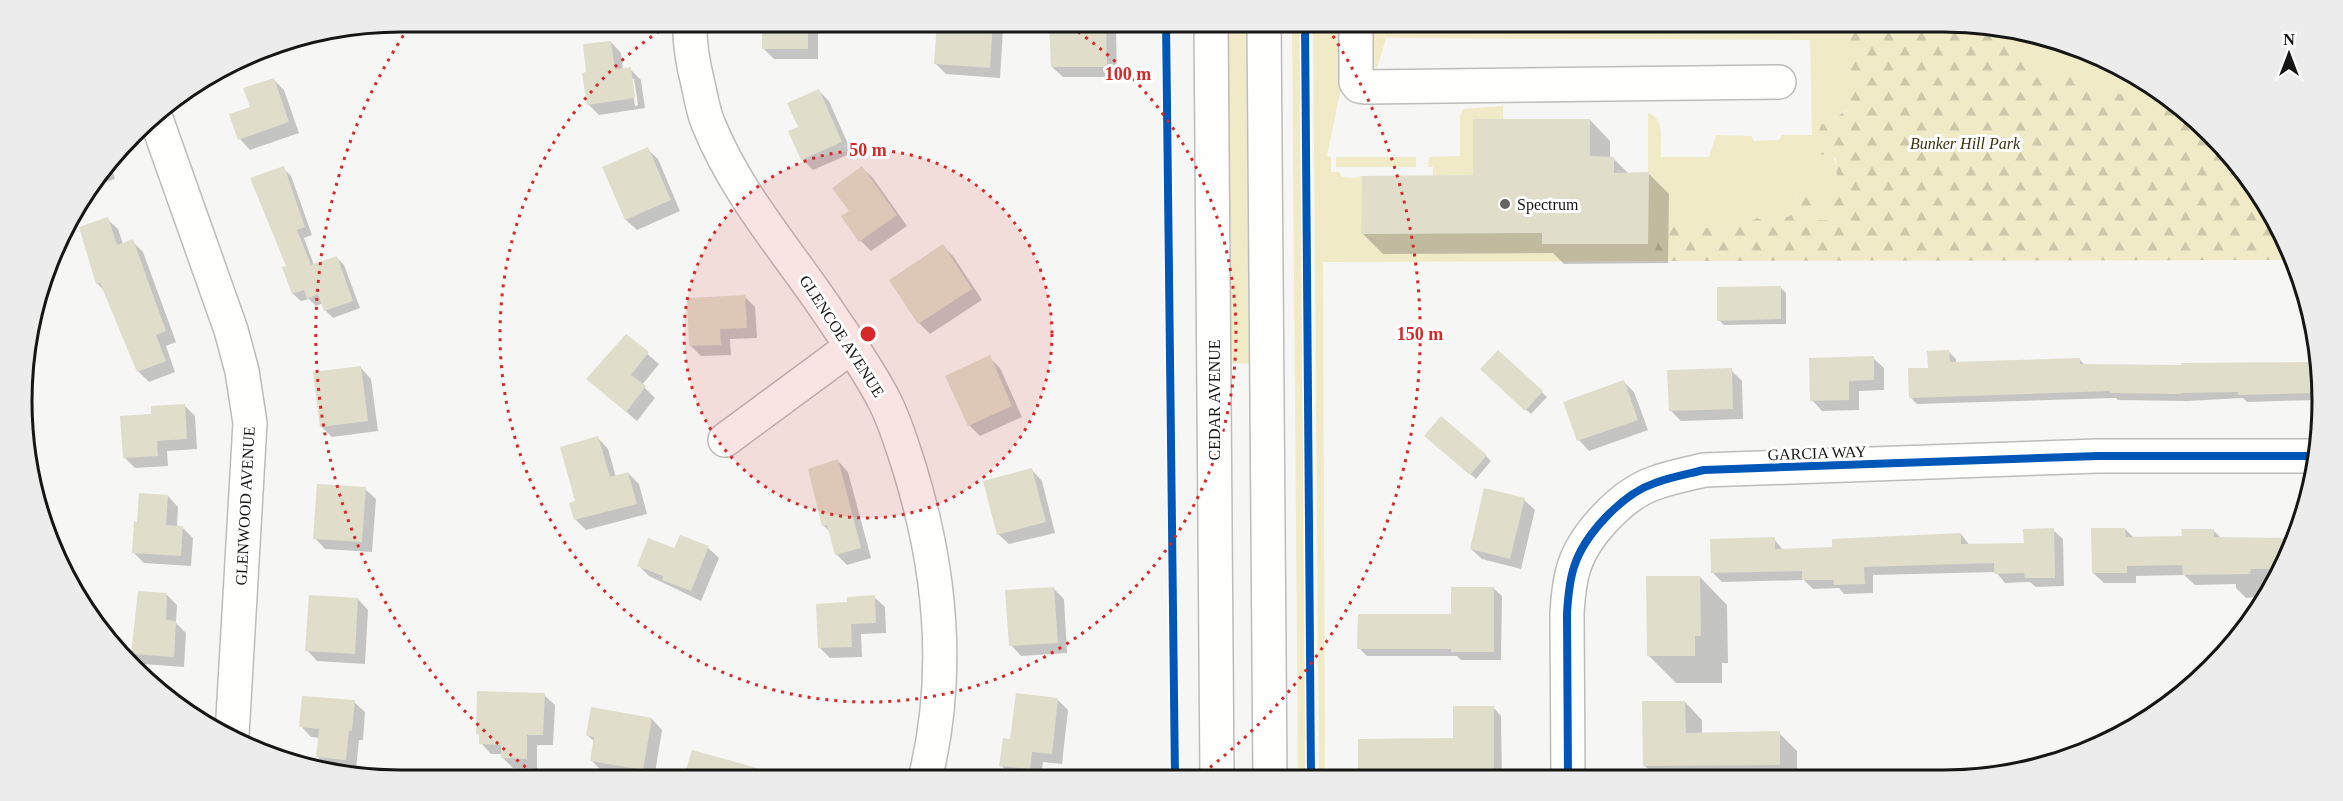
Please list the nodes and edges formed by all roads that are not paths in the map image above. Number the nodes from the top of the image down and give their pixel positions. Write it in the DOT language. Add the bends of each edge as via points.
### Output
graph roads {
  1 [pos="691,32"];
  2 [pos="1211,32"];
  3 [pos="1264,32"];
  4 [pos="1356,32"];
  5 [pos="1779,82"];
  6 [pos="157,123"];
  7 [pos="851,347"];
  8 [pos="725,440"];
  9 [pos="2307,456"];
  10 [pos="232,729"];
  11 [pos="927,770"];
  12 [pos="1217,770"];
  13 [pos="1270,770"];
  14 [pos="1568,770"];
  1 -- 7 [label="street, GLENCOE AVENUE" via="707,121 726,164 750,205"];
  2 -- 12 [label="street, CEDAR AVENUE"];
  3 -- 13 [label="street"];
  4 -- 5 [label="street" via="1356,82 1365,87"];
  6 -- 10 [label="street, GLENWOOD AVENUE" via="231,330 250,423"];
  7 -- 8 [label="street"];
  7 -- 11 [label="street, GLENCOE AVENUE" via="885,403 897,433 932,551 938,598 939,698"];
  9 -- 14 [label="street, GARCIA WAY" via="2098,456 1704,470 1653,483 1626,500 1599,525 1574,566 1567,613"];
}
